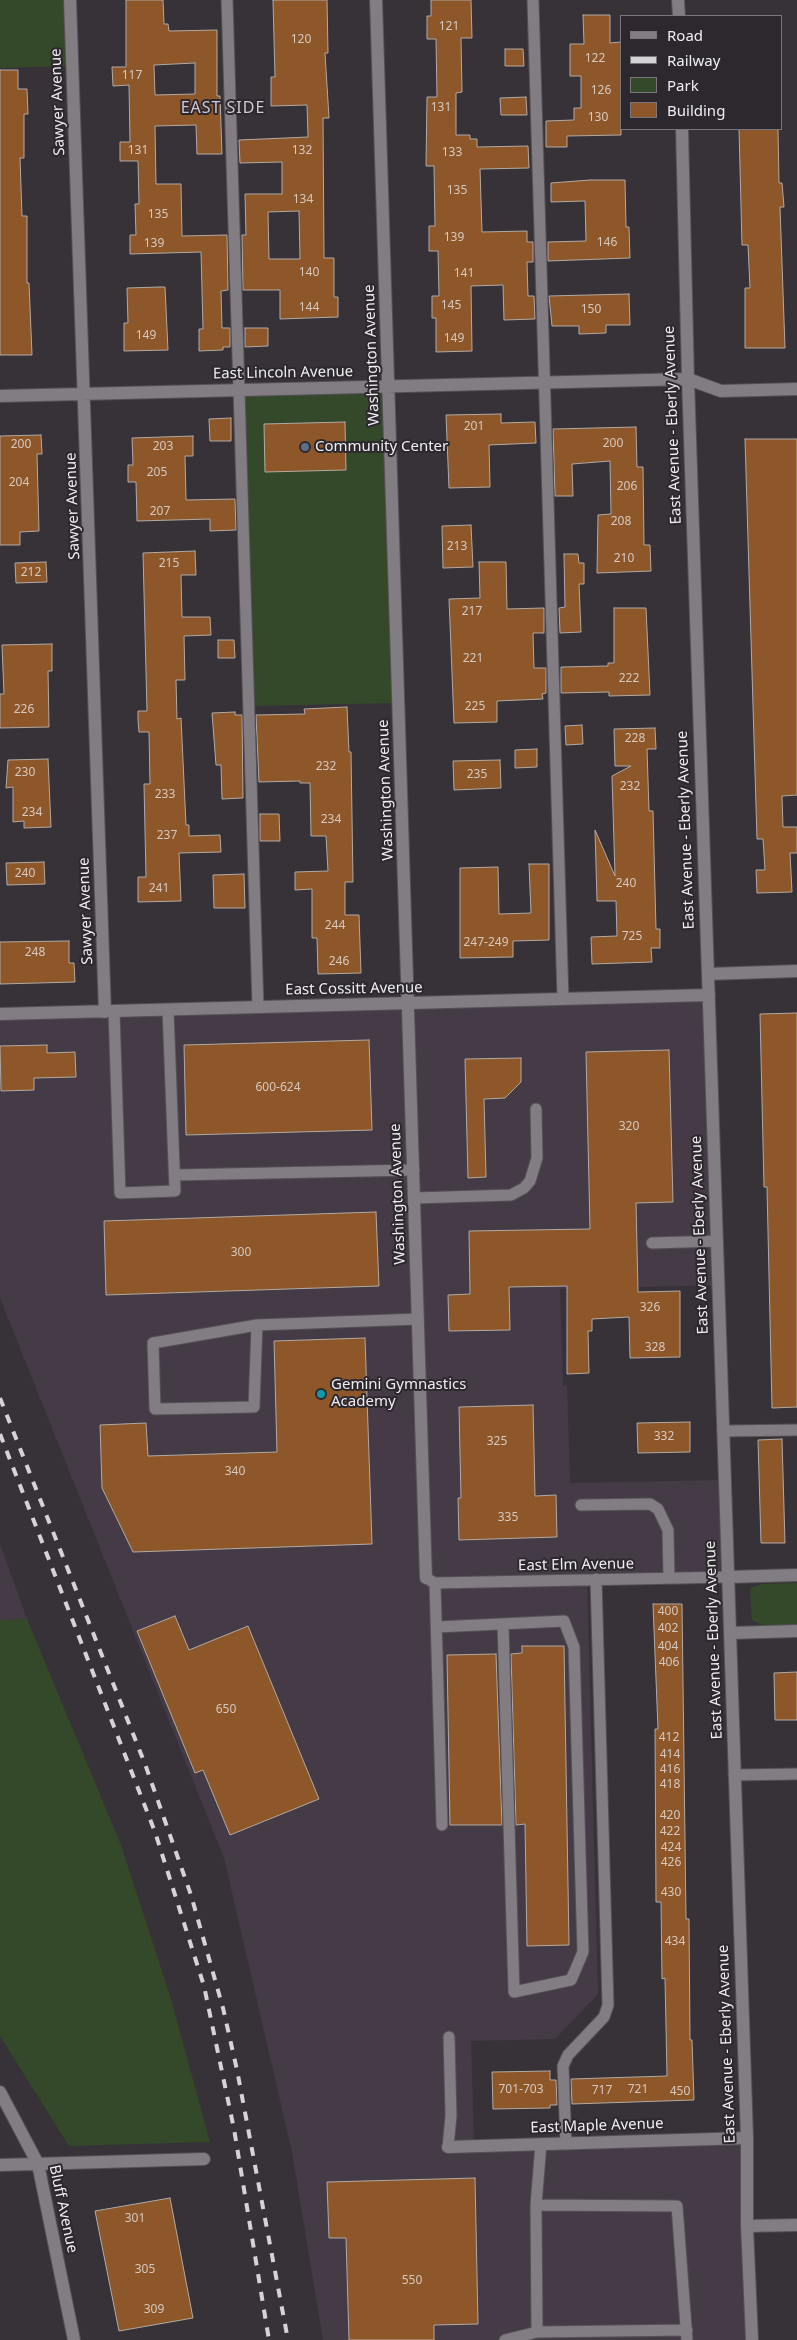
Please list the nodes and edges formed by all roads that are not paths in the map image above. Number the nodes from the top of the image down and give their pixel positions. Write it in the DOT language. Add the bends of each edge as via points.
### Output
graph roads {
  1 [pos="70,0"];
  2 [pos="227,0"];
  3 [pos="376,0"];
  4 [pos="533,0"];
  5 [pos="678,0"];
  6 [pos="679,15"];
  7 [pos="682,130"];
  8 [pos="688,379"];
  9 [pos="544,383"];
  10 [pos="390,386"];
  11 [pos="797,389"];
  12 [pos="239,390"];
  13 [pos="86,394"];
  14 [pos="0,396"];
  15 [pos="797,972"];
  16 [pos="708,974"];
  17 [pos="709,996"];
  18 [pos="563,999"];
  19 [pos="409,1004"];
  20 [pos="258,1007"];
  21 [pos="168,1010"];
  22 [pos="110,1012"];
  23 [pos="0,1014"];
  24 [pos="536,1109"];
  25 [pos="414,1170"];
  26 [pos="174,1174"];
  27 [pos="415,1198"];
  28 [pos="717,1241"];
  29 [pos="652,1243"];
  30 [pos="418,1319"];
  31 [pos="257,1324"];
  32 [pos="797,1430"];
  33 [pos="723,1431"];
  34 [pos="581,1505"];
  35 [pos="797,1575"];
  36 [pos="728,1576"];
  37 [pos="669,1578"];
  38 [pos="596,1579"];
  39 [pos="430,1580"];
  40 [pos="503,1624"];
  41 [pos="437,1627"];
  42 [pos="797,1631"];
  43 [pos="730,1633"];
  44 [pos="797,1774"];
  45 [pos="734,1776"];
  46 [pos="442,1826"];
  47 [pos="449,2037"];
  48 [pos="0,2092"];
  49 [pos="747,2138"];
  50 [pos="541,2144"];
  51 [pos="566,2144"];
  52 [pos="448,2147"];
  53 [pos="204,2159"];
  54 [pos="38,2164"];
  55 [pos="0,2165"];
  56 [pos="536,2204"];
  57 [pos="797,2225"];
  58 [pos="747,2226"];
  59 [pos="537,2332"];
  60 [pos="687,2335"];
  61 [pos="74,2340"];
  62 [pos="505,2340"];
  63 [pos="752,2340"];
  1 -- 13 [label="street, Sawyer Avenue"];
  2 -- 12 [label="lane"];
  3 -- 10 [label="street, Washington Avenue"];
  4 -- 9 [label="lane"];
  5 -- 6 [label="street"];
  7 -- 8 [label="street, East Avenue - Eberly Avenue"];
  8 -- 9 [label="street, East Lincoln Avenue"];
  8 -- 11 [label="street" via="721,391"];
  8 -- 16 [label="street, East Avenue - Eberly Avenue"];
  9 -- 10 [label="street, East Lincoln Avenue"];
  9 -- 18 [label="lane"];
  10 -- 12 [label="street, East Lincoln Avenue"];
  10 -- 19 [label="street, Washington Avenue"];
  12 -- 13 [label="street, East Lincoln Avenue"];
  12 -- 20 [label="lane"];
  13 -- 14 [label="street, East Lincoln Avenue"];
  13 -- 22 [label="street, Sawyer Avenue"];
  15 -- 16 [label="street"];
  16 -- 17 [label="street, East Avenue - Eberly Avenue"];
  17 -- 18 [label="street, East Cossitt Avenue"];
  17 -- 28 [label="street, East Avenue - Eberly Avenue"];
  18 -- 19 [label="street, East Cossitt Avenue"];
  19 -- 20 [label="street, East Cossitt Avenue"];
  19 -- 25 [label="street, Washington Avenue"];
  20 -- 21 [label="street, East Cossitt Avenue"];
  21 -- 22 [label="street, East Cossitt Avenue"];
  21 -- 26 [label="lane"];
  22 -- 23 [label="street, East Cossitt Avenue"];
  22 -- 26 [label="lane" via="120,1193 175,1191"];
  24 -- 27 [label="lane" via="537,1158 530,1181 524,1188 512,1195"];
  25 -- 26 [label="lane"];
  25 -- 27 [label="street, Washington Avenue"];
  27 -- 30 [label="street, Washington Avenue"];
  28 -- 29 [label="lane"];
  28 -- 33 [label="street, East Avenue - Eberly Avenue"];
  30 -- 31 [label="lane"];
  30 -- 39 [label="street, Washington Avenue"];
  31 -- 31 [label="lane" via="153,1343 155,1409 254,1407"];
  32 -- 33 [label="lane"];
  33 -- 36 [label="street, East Avenue - Eberly Avenue"];
  34 -- 37 [label="lane" via="650,1504 658,1509 668,1530"];
  35 -- 36 [label="street"];
  36 -- 37 [label="lane, East Elm Avenue"];
  36 -- 43 [label="street, East Avenue - Eberly Avenue"];
  37 -- 38 [label="lane, East Elm Avenue"];
  38 -- 39 [label="lane, East Elm Avenue"];
  38 -- 51 [label="lane" via="608,2004 604,2017 568,2055 563,2066"];
  39 -- 41 [label="lane"];
  40 -- 40 [label="lane" via="506,1714 514,1992 571,1980 583,1952 575,1667 574,1647 564,1621"];
  40 -- 41 [label="lane"];
  41 -- 46 [label="lane"];
  42 -- 43 [label="street"];
  43 -- 45 [label="street, East Avenue - Eberly Avenue"];
  44 -- 45 [label="lane"];
  45 -- 49 [label="street, East Avenue - Eberly Avenue"];
  47 -- 52 [label="lane"];
  48 -- 54 [label="street, Bluff Avenue"];
  49 -- 51 [label="street, East Maple Avenue"];
  49 -- 58 [label="street, East Avenue - Eberly Avenue"];
  50 -- 51 [label="street, East Maple Avenue"];
  50 -- 52 [label="street, East Maple Avenue"];
  50 -- 56 [label="lane"];
  53 -- 54 [label="street"];
  54 -- 55 [label="street"];
  54 -- 61 [label="street, Bluff Avenue"];
  56 -- 59 [label="lane"];
  56 -- 60 [label="lane" via="678,2206"];
  57 -- 58 [label="street"];
  58 -- 63 [label="street, East Avenue - Eberly Avenue"];
  59 -- 60 [label="lane"];
  59 -- 62 [label="lane"];
}
